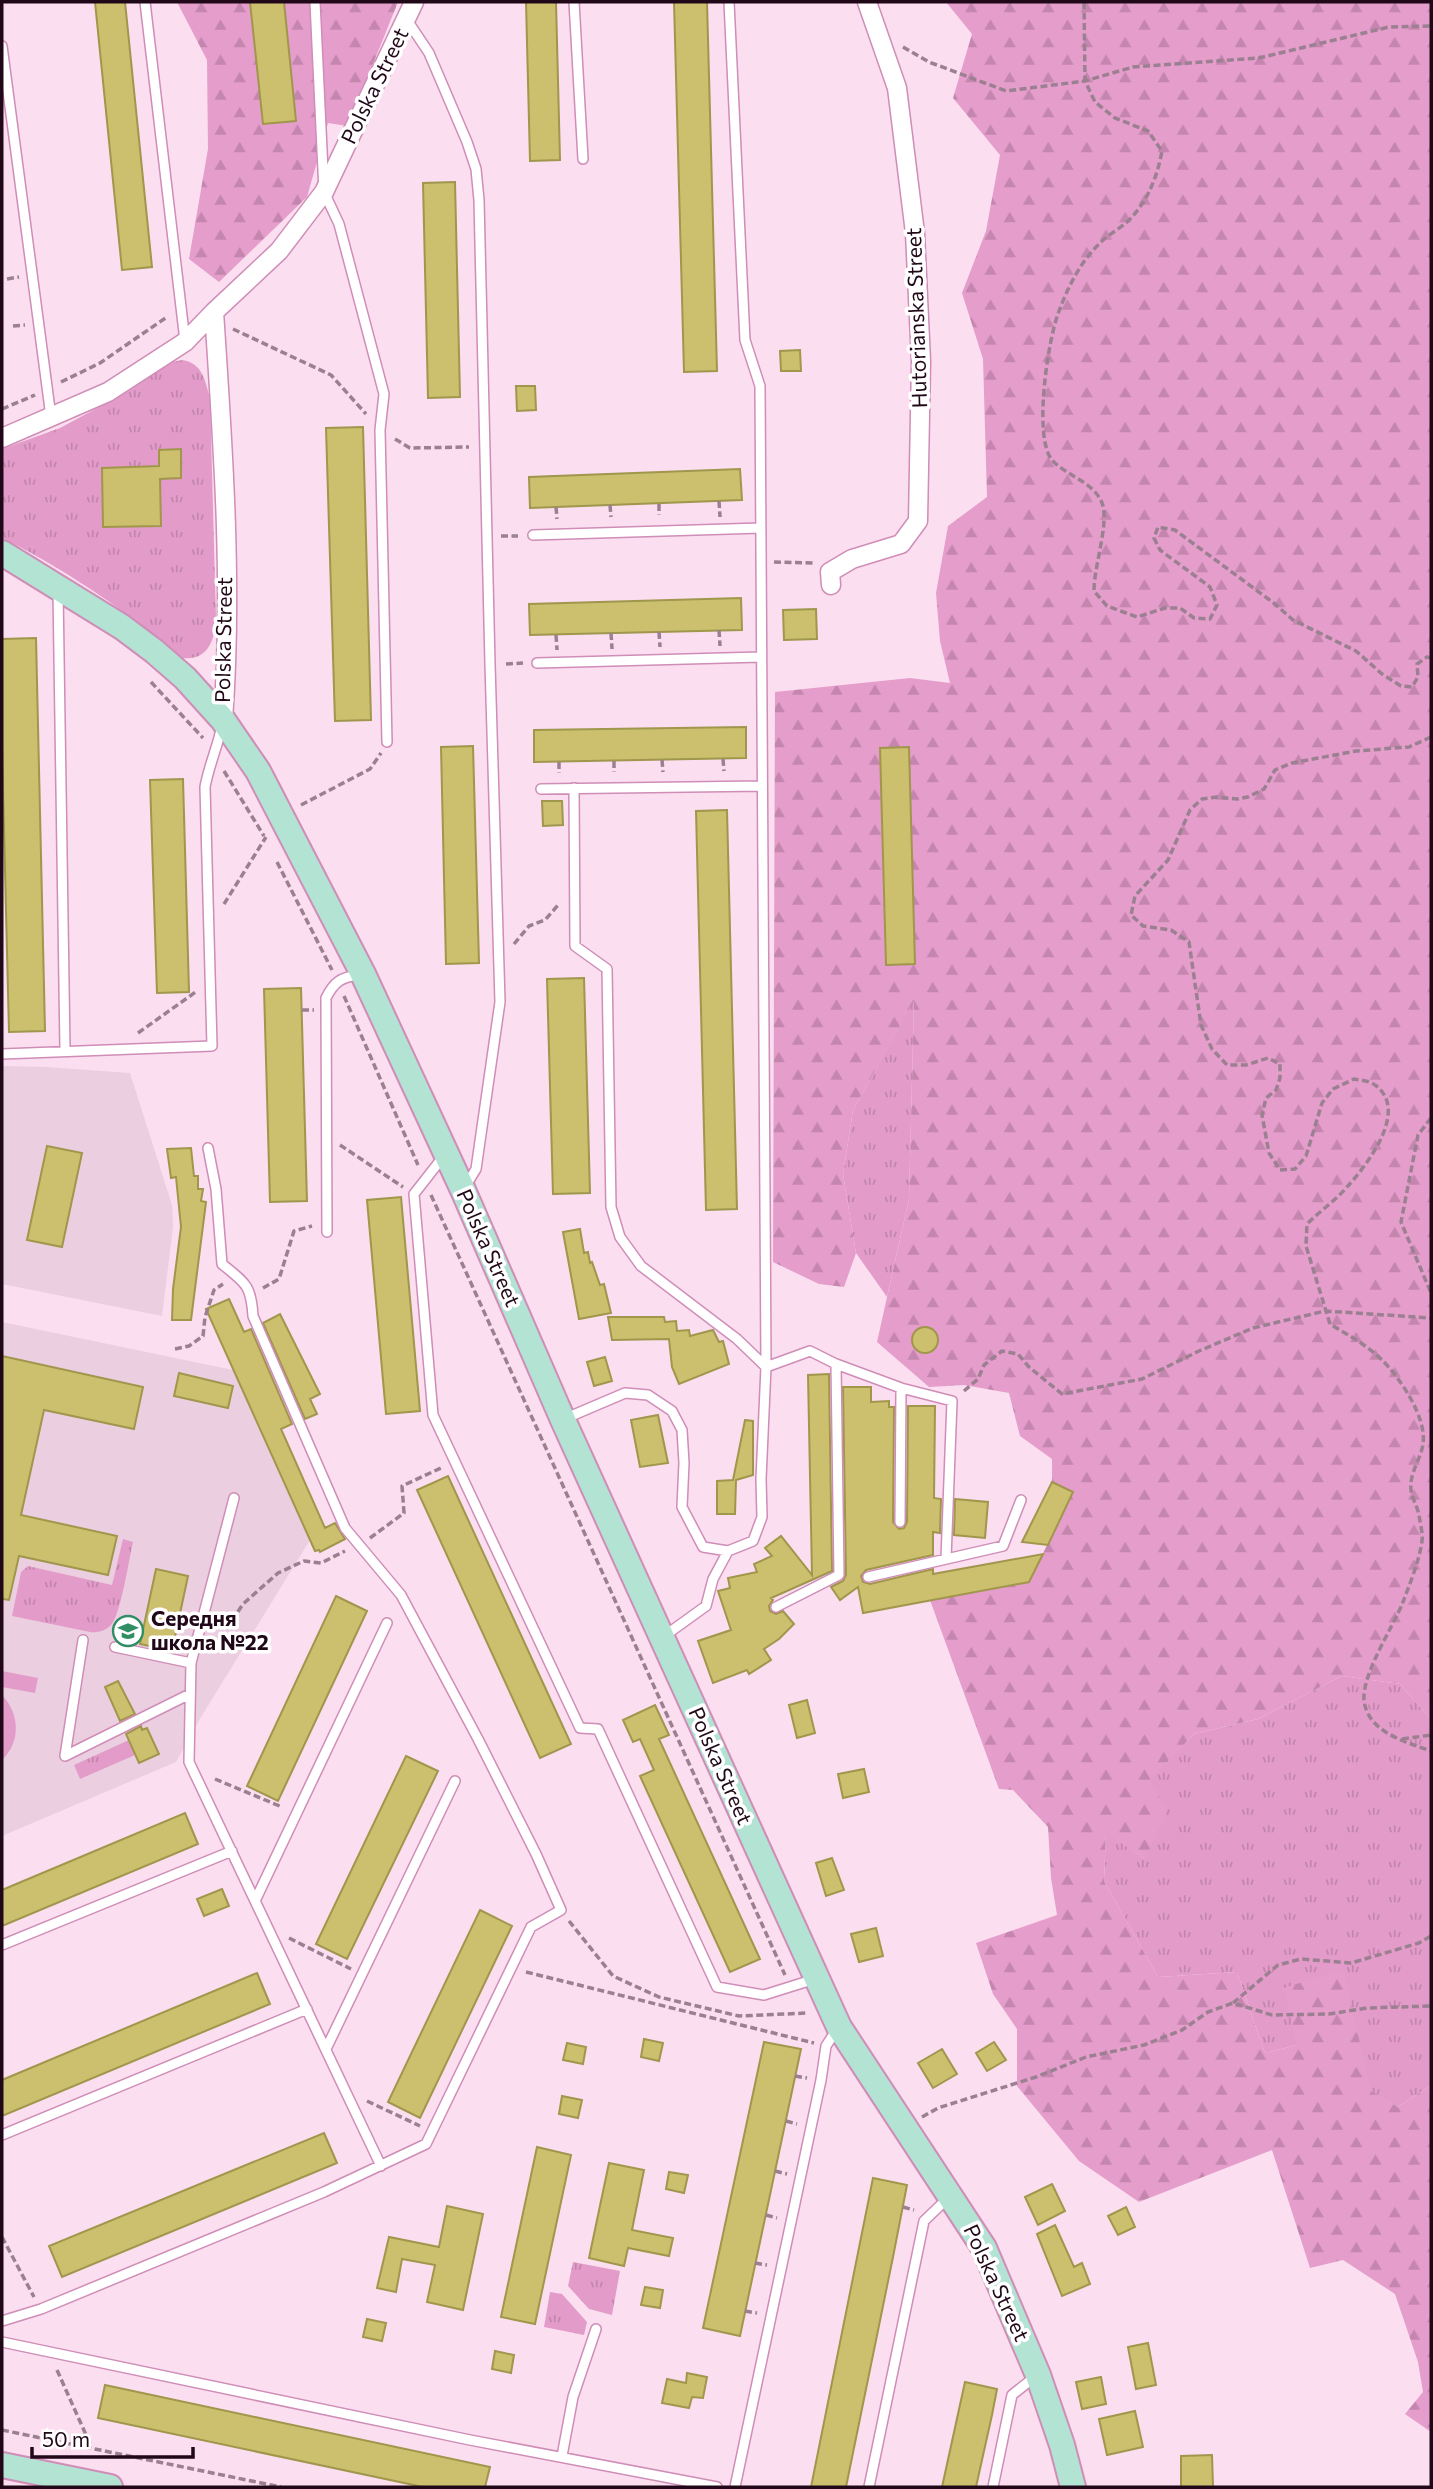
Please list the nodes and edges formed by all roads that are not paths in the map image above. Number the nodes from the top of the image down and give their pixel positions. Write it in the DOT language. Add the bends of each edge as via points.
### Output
graph roads {
  1 [pos="145,2"];
  2 [pos="315,2"];
  3 [pos="414,2"];
  4 [pos="573,2"];
  5 [pos="729,2"];
  6 [pos="867,2"];
  7 [pos="407,20"];
  8 [pos="2,47"];
  9 [pos="583,159"];
  10 [pos="324,192"];
  11 [pos="214,312"];
  12 [pos="185,342"];
  13 [pos="51,417"];
  14 [pos="2,438"];
  15 [pos="761,528"];
  16 [pos="533,535"];
  17 [pos="2,553"];
  18 [pos="831,585"];
  19 [pos="58,586"];
  20 [pos="761,657"];
  21 [pos="537,663"];
  22 [pos="223,720"];
  23 [pos="387,742"];
  24 [pos="762,786"];
  25 [pos="574,788"];
  26 [pos="541,789"];
  27 [pos="363,974"];
  28 [pos="65,1050"];
  29 [pos="2,1054"];
  30 [pos="208,1148"];
  31 [pos="446,1154"];
  32 [pos="463,1190"];
  33 [pos="327,1232"];
  34 [pos="836,1364"];
  35 [pos="766,1367"];
  36 [pos="901,1388"];
  37 [pos="563,1420"];
  38 [pos="234,1498"];
  39 [pos="1021,1500"];
  40 [pos="900,1522"];
  41 [pos="728,1551"];
  42 [pos="946,1559"];
  43 [pos="868,1577"];
  44 [pos="776,1607"];
  45 [pos="387,1623"];
  46 [pos="662,1638"];
  47 [pos="83,1640"];
  48 [pos="115,1647"];
  49 [pos="192,1659"];
  50 [pos="190,1693"];
  51 [pos="455,1781"];
  52 [pos="232,1852"];
  53 [pos="256,1901"];
  54 [pos="2,1945"];
  55 [pos="817,1978"];
  56 [pos="307,2008"];
  57 [pos="831,2027"];
  58 [pos="326,2049"];
  59 [pos="2,2135"];
  60 [pos="381,2166"];
  61 [pos="951,2195"];
  62 [pos="2,2321"];
  63 [pos="596,2329"];
  64 [pos="2,2342"];
  65 [pos="1038,2375"];
  66 [pos="562,2456"];
  67 [pos="2,2465"];
  68 [pos="110,2487"];
  69 [pos="718,2487"];
  70 [pos="735,2487"];
  71 [pos="869,2487"];
  72 [pos="993,2487"];
  73 [pos="1073,2487"];
  1 -- 12 [label="lane"];
  2 -- 10 [label="lane"];
  3 -- 7 [label="street, Polska Street"];
  4 -- 9 [label="lane"];
  5 -- 15 [label="lane" via="745,340 760,386"];
  6 -- 18 [label="street, Hutorianska Street" via="897,88 915,233 921,361 918,521 901,544 852,559 831,572"];
  7 -- 10 [label="street, Polska Street"];
  7 -- 32 [label="lane" via="429,53 476,169 479,200 500,1002 476,1169"];
  8 -- 13 [label="lane"];
  10 -- 11 [label="street, Polska Street" via="279,251"];
  10 -- 23 [label="lane" via="339,224 384,394 380,430"];
  11 -- 12 [label="street"];
  11 -- 22 [label="street, Polska Street" via="228,651"];
  12 -- 13 [label="street" via="108,392"];
  13 -- 14 [label="street"];
  15 -- 16 [label="lane"];
  15 -- 20 [label="lane"];
  17 -- 19 [label="street"];
  19 -- 22 [label="street" via="154,651"];
  19 -- 28 [label="lane"];
  20 -- 21 [label="lane"];
  20 -- 24 [label="lane"];
  22 -- 27 [label="street, Polska Street" via="257,771"];
  22 -- 28 [label="lane" via="205,787 212,1046"];
  24 -- 25 [label="lane"];
  24 -- 35 [label="lane"];
  25 -- 26 [label="lane"];
  25 -- 35 [label="lane" via="575,946 607,969 611,1207 620,1237 641,1266 737,1339"];
  27 -- 31 [label="street, Polska Street"];
  27 -- 33 [label="lane" via="342,977 326,998"];
  28 -- 29 [label="lane"];
  30 -- 60 [label="lane" via="222,1264 252,1293 253,1316 345,1528 401,1595 482,1745 561,1910 531,1927 426,2144"];
  31 -- 32 [label="street, Polska Street"];
  31 -- 55 [label="lane" via="414,1194 433,1415 580,1728 598,1730 717,1987 764,1995"];
  32 -- 37 [label="street, Polska Street"];
  34 -- 35 [label="lane" via="810,1351"];
  34 -- 36 [label="lane"];
  34 -- 44 [label="lane" via="839,1575"];
  35 -- 41 [label="lane" via="762,1517 753,1541"];
  36 -- 40 [label="lane"];
  36 -- 42 [label="lane" via="952,1401"];
  37 -- 41 [label="lane" via="625,1393 648,1395 672,1411 682,1430 682,1507 703,1547"];
  37 -- 46 [label="street, Polska Street"];
  38 -- 49 [label="lane"];
  39 -- 42 [label="lane" via="1003,1546"];
  41 -- 46 [label="lane" via="706,1606"];
  42 -- 43 [label="lane"];
  45 -- 53 [label="lane"];
  46 -- 55 [label="street, Polska Street"];
  47 -- 50 [label="lane" via="65,1756"];
  48 -- 49 [label="lane"];
  49 -- 50 [label="lane"];
  50 -- 52 [label="lane" via="189,1762"];
  51 -- 58 [label="lane"];
  52 -- 53 [label="lane"];
  52 -- 54 [label="lane"];
  53 -- 56 [label="lane"];
  55 -- 57 [label="street, Polska Street"];
  56 -- 58 [label="lane"];
  56 -- 59 [label="lane"];
  57 -- 61 [label="street, Polska Street"];
  57 -- 70 [label="lane"];
  58 -- 60 [label="lane"];
  60 -- 62 [label="lane" via="41,2309"];
  61 -- 65 [label="street, Polska Street" via="984,2248"];
  61 -- 71 [label="lane" via="924,2221"];
  63 -- 66 [label="lane" via="573,2397"];
  64 -- 66 [label="lane"];
  65 -- 72 [label="lane" via="1012,2395"];
  65 -- 73 [label="street, Polska Street"];
  66 -- 69 [label="lane"];
  67 -- 68 [label="street"];
}
